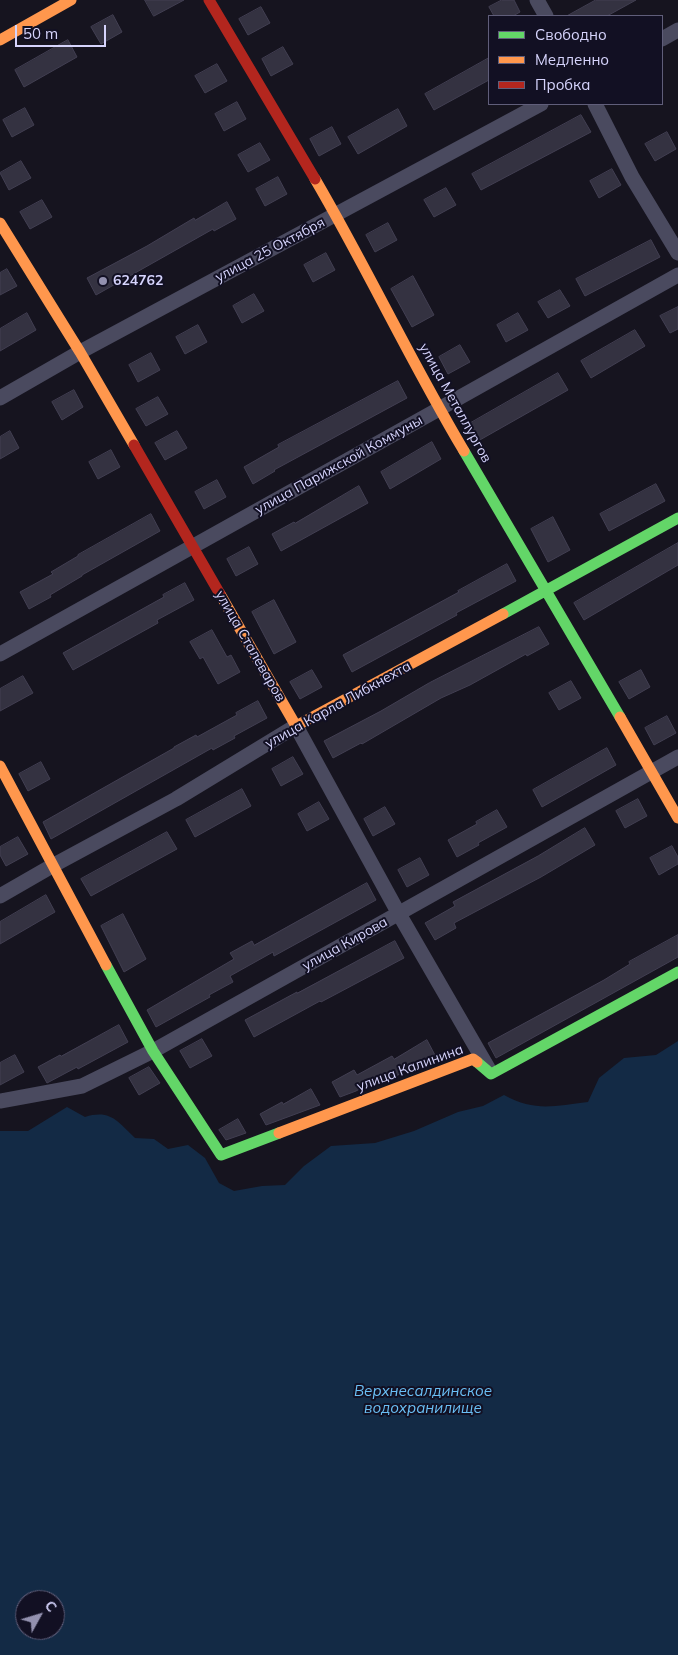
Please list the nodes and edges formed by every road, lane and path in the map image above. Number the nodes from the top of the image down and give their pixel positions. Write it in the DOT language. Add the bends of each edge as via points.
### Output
graph roads {
  1 [pos="71,0"];
  2 [pos="209,0"];
  3 [pos="537,0"];
  4 [pos="545,15"];
  5 [pos="678,30"];
  6 [pos="663,38"];
  7 [pos="0,40"];
  8 [pos="539,105"];
  9 [pos="596,105"];
  10 [pos="336,215"];
  11 [pos="0,223"];
  12 [pos="678,253"];
  13 [pos="678,274"];
  14 [pos="80,352"];
  15 [pos="0,398"];
  16 [pos="439,409"];
  17 [pos="678,518"];
  18 [pos="192,546"];
  19 [pos="546,589"];
  20 [pos="0,654"];
  21 [pos="296,726"];
  22 [pos="678,757"];
  23 [pos="0,766"];
  24 [pos="651,773"];
  25 [pos="678,818"];
  26 [pos="52,866"];
  27 [pos="0,896"];
  28 [pos="399,914"];
  29 [pos="678,972"];
  30 [pos="153,1051"];
  31 [pos="491,1074"];
  32 [pos="0,1101"];
  1 -- 7 [label="street"];
  2 -- 10 [label="street, улица Металлургов"];
  3 -- 4 [label="street"];
  5 -- 6 [label="street"];
  8 -- 10 [label="street, улица 25 Октября"];
  9 -- 12 [label="street" via="632,177"];
  10 -- 14 [label="street, улица 25 Октября"];
  10 -- 16 [label="street, улица Металлургов"];
  11 -- 14 [label="street, улица Сталеваров"];
  13 -- 16 [label="street, улица Парижской Коммуны"];
  14 -- 15 [label="street, улица 25 Октября"];
  14 -- 18 [label="street, улица Сталеваров"];
  16 -- 18 [label="street, улица Парижской Коммуны"];
  16 -- 19 [label="street, улица Металлургов"];
  17 -- 19 [label="street, улица Карла Либкнехта"];
  18 -- 20 [label="street, улица Парижской Коммуны"];
  18 -- 21 [label="street, улица Сталеваров"];
  19 -- 21 [label="street, улица Карла Либкнехта"];
  19 -- 24 [label="street, улица Металлургов"];
  21 -- 26 [label="street, улица Карла Либкнехта" via="176,800"];
  21 -- 28 [label="street, улица Сталеваров"];
  22 -- 24 [label="street, улица Кирова"];
  23 -- 26 [label="street"];
  24 -- 25 [label="street, улица Металлургов"];
  24 -- 28 [label="street, улица Кирова"];
  26 -- 27 [label="street, улица Карла Либкнехта"];
  26 -- 30 [label="street"];
  28 -- 30 [label="street, улица Кирова"];
  28 -- 31 [label="street, улица Сталеваров"];
  29 -- 31 [label="street"];
  30 -- 31 [label="street, улица Калинина" via="221,1155 473,1059"];
  30 -- 32 [label="street, улица Кирова" via="82,1086"];
}
